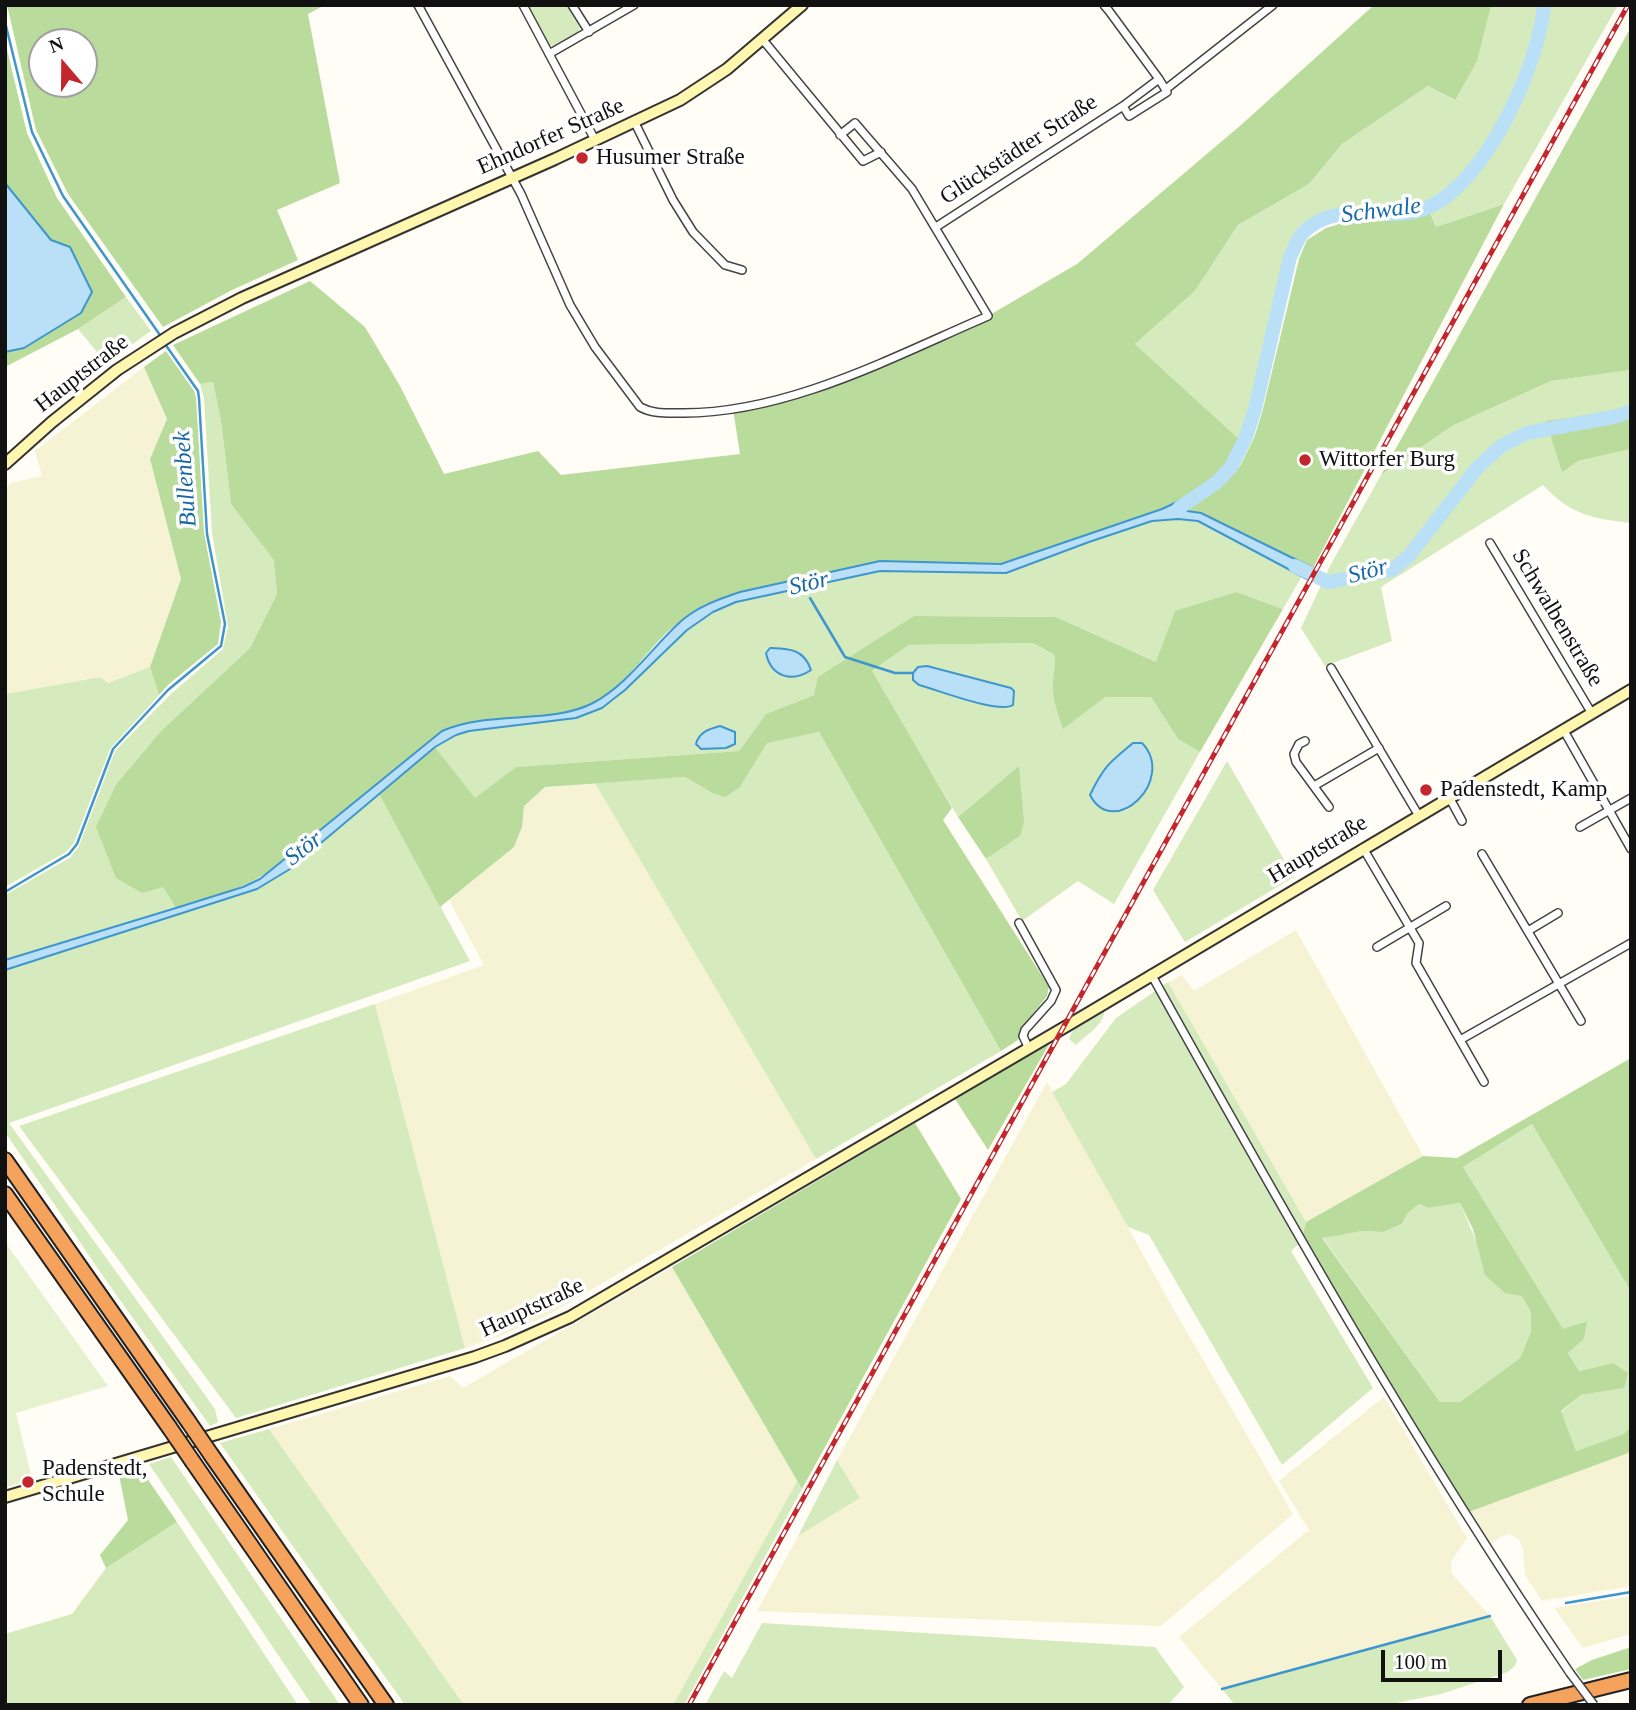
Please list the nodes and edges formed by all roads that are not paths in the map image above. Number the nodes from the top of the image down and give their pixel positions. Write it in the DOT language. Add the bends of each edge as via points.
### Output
graph roads {
  1 [pos="418,5"];
  2 [pos="523,5"];
  3 [pos="572,5"];
  4 [pos="634,5"];
  5 [pos="802,5"];
  6 [pos="1104,5"];
  7 [pos="1273,5"];
  8 [pos="589,32"];
  9 [pos="763,40"];
  10 [pos="549,54"];
  11 [pos="1159,79"];
  12 [pos="1166,89"];
  13 [pos="1123,106"];
  14 [pos="635,122"];
  15 [pos="839,135"];
  16 [pos="595,140"];
  17 [pos="881,152"];
  18 [pos="512,178"];
  19 [pos="936,227"];
  20 [pos="742,270"];
  21 [pos="174,333"];
  22 [pos="5,464"];
  23 [pos="1490,543"];
  24 [pos="1331,668"];
  25 [pos="1631,690"];
  26 [pos="1591,712"];
  27 [pos="1563,729"];
  28 [pos="1305,741"];
  29 [pos="1379,748"];
  30 [pos="1314,786"];
  31 [pos="1449,797"];
  32 [pos="1631,797"];
  33 [pos="1329,807"];
  34 [pos="1609,811"];
  35 [pos="1419,816"];
  36 [pos="1462,821"];
  37 [pos="1580,827"];
  38 [pos="1363,847"];
  39 [pos="1631,849"];
  40 [pos="1482,854"];
  41 [pos="1446,906"];
  42 [pos="1558,913"];
  43 [pos="1019,923"];
  44 [pos="1410,927"];
  45 [pos="1528,931"];
  46 [pos="1631,943"];
  47 [pos="1377,947"];
  48 [pos="1151,974"];
  49 [pos="1559,984"];
  50 [pos="1581,1021"];
  51 [pos="1460,1040"];
  52 [pos="1028,1047"];
  53 [pos="1484,1082"];
  54 [pos="5,1160"];
  55 [pos="5,1194"];
  56 [pos="5,1497"];
  57 [pos="1631,1681"];
  58 [pos="361,1705"];
  59 [pos="386,1705"];
  60 [pos="1530,1705"];
  61 [pos="1594,1705"];
  1 -- 18 [label="street"];
  2 -- 10 [label="street"];
  3 -- 8 [label="street"];
  4 -- 8 [label="street"];
  5 -- 9 [label="street, Ehndorfer Straße"];
  6 -- 11 [label="street"];
  7 -- 12 [label="street, Glückstädter Straße"];
  8 -- 10 [label="street"];
  9 -- 14 [label="street, Ehndorfer Straße" via="680,100"];
  9 -- 15 [label="street"];
  10 -- 16 [label="street"];
  11 -- 12 [label="street"];
  11 -- 13 [label="street, Glückstädter Straße"];
  12 -- 13 [label="street, Glückstädter Straße" via="1129,116"];
  13 -- 19 [label="street, Glückstädter Straße"];
  14 -- 16 [label="street, Ehndorfer Straße"];
  14 -- 20 [label="street" via="693,232 725,265"];
  15 -- 17 [label="street" via="863,161"];
  15 -- 17 [label="street" via="855,123"];
  16 -- 18 [label="street, Ehndorfer Straße"];
  17 -- 19 [label="street"];
  18 -- 19 [label="street" via="595,348 639,407 650,412 700,413 774,400 834,381 988,316"];
  18 -- 21 [label="street, Ehndorfer Straße"];
  21 -- 22 [label="street, Hauptstraße" via="52,422"];
  23 -- 26 [label="street, Schwalbenstraße"];
  24 -- 29 [label="street"];
  25 -- 26 [label="street, Hauptstraße"];
  26 -- 27 [label="street, Hauptstraße"];
  27 -- 31 [label="street, Hauptstraße"];
  27 -- 34 [label="street"];
  28 -- 30 [label="street" via="1294,754"];
  29 -- 30 [label="street"];
  29 -- 35 [label="street"];
  30 -- 33 [label="street"];
  31 -- 35 [label="street, Hauptstraße"];
  31 -- 36 [label="street"];
  32 -- 34 [label="street"];
  34 -- 37 [label="street"];
  34 -- 39 [label="street"];
  35 -- 38 [label="street, Hauptstraße"];
  38 -- 44 [label="street"];
  38 -- 48 [label="street, Hauptstraße"];
  40 -- 45 [label="street"];
  41 -- 44 [label="street"];
  42 -- 45 [label="street"];
  43 -- 52 [label="street" via="1056,990 1025,1030"];
  44 -- 47 [label="street"];
  44 -- 51 [label="street" via="1419,943 1416,962"];
  45 -- 49 [label="street"];
  46 -- 49 [label="street"];
  48 -- 52 [label="street, Hauptstraße"];
  48 -- 61 [label="street, bridge" via="1301,1242 1487,1547"];
  49 -- 50 [label="street"];
  49 -- 51 [label="street"];
  51 -- 53 [label="street"];
  52 -- 56 [label="street, Hauptstraße" via="600,1300 530,1335 475,1357"];
  54 -- 59 [label="highway, bridge"];
  55 -- 58 [label="highway, bridge"];
  57 -- 60 [label="highway"];
}
